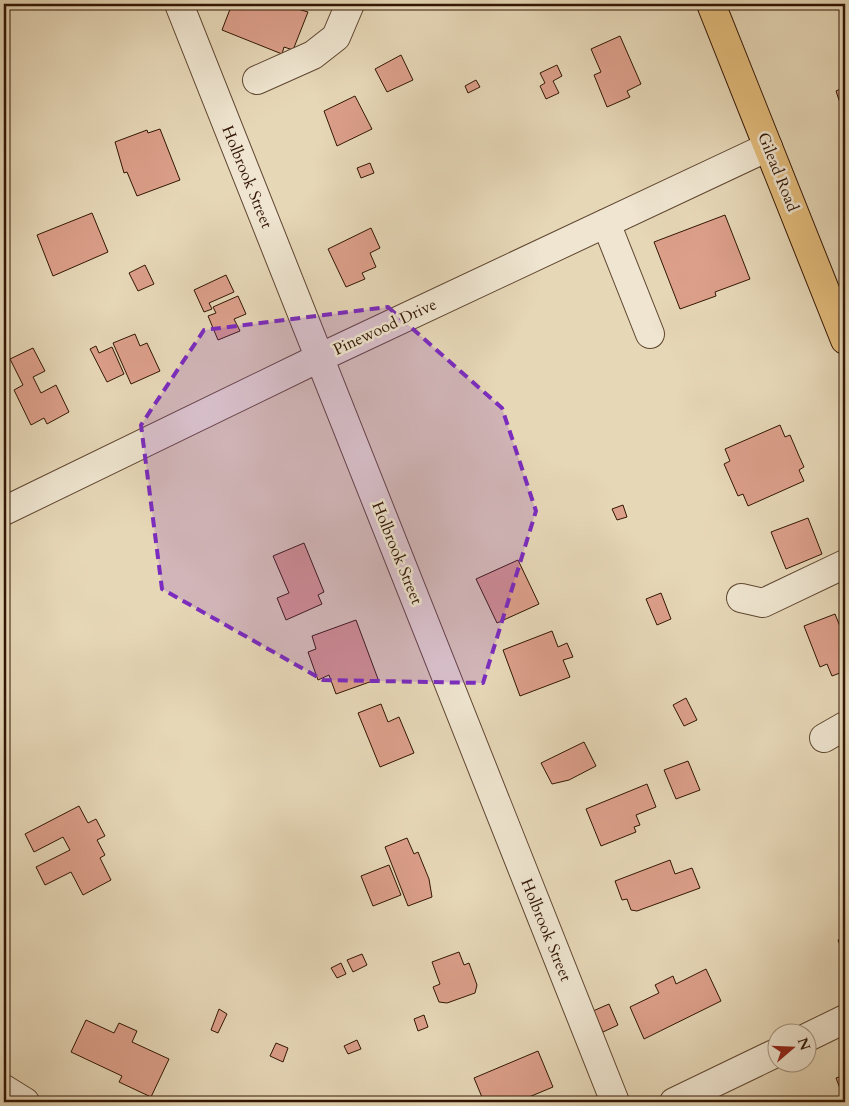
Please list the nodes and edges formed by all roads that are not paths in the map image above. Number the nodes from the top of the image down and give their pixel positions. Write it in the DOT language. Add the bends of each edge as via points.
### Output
graph roads {
  1 [pos="179,4"];
  2 [pos="350,4"];
  3 [pos="711,4"];
  4 [pos="257,80"];
  5 [pos="768,147"];
  6 [pos="606,223"];
  7 [pos="844,333"];
  8 [pos="650,334"];
  9 [pos="319,358"];
  10 [pos="4,512"];
  11 [pos="845,564"];
  12 [pos="741,598"];
  13 [pos="845,1019"];
  14 [pos="816,1033"];
  15 [pos="766,1058"];
  16 [pos="4,1089"];
  17 [pos="25,1102"];
  18 [pos="615,1102"];
  19 [pos="674,1102"];
  1 -- 9 [label="street, Holbrook Street"];
  2 -- 4 [label="street" via="336,37 313,55"];
  3 -- 5 [label="main road, Gilead Road"];
  5 -- 6 [label="street, Pinewood Drive"];
  5 -- 7 [label="main road, Gilead Road"];
  6 -- 8 [label="street"];
  6 -- 9 [label="street, Pinewood Drive"];
  9 -- 10 [label="street, Pinewood Drive"];
  9 -- 18 [label="street, Holbrook Street"];
  11 -- 12 [label="street" via="763,603"];
  13 -- 14 [label="street"];
  15 -- 19 [label="street"];
  16 -- 17 [label="street"];
}
